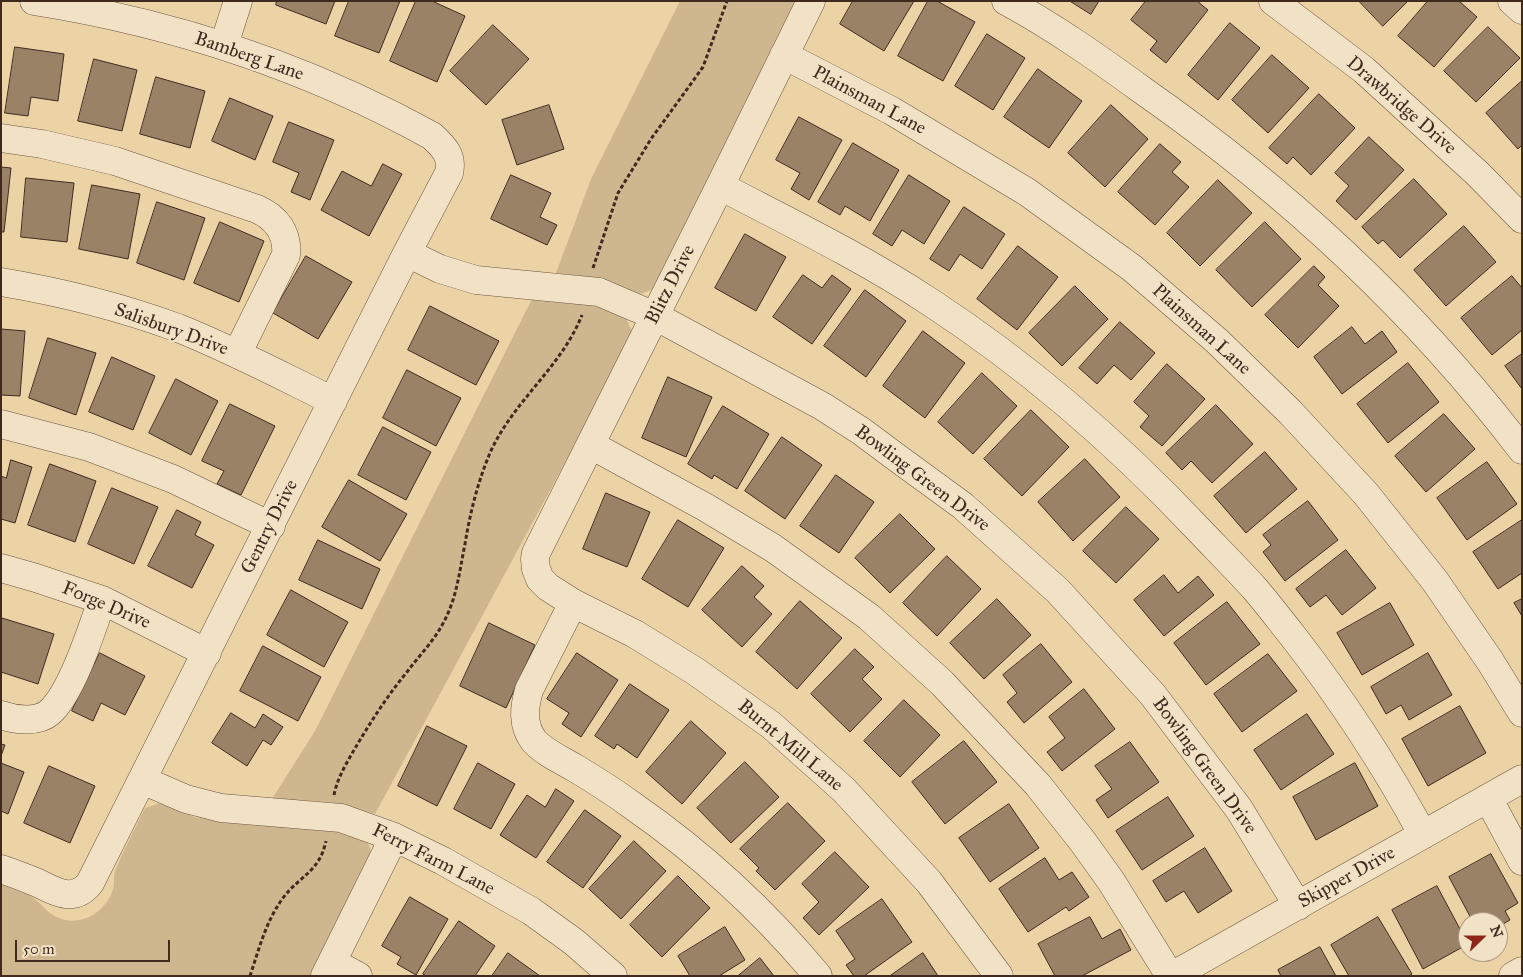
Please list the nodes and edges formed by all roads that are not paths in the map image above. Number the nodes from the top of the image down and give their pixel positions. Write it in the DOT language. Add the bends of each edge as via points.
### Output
graph roads {
  1 [pos="34,1"];
  2 [pos="238,1"];
  3 [pos="810,1"];
  4 [pos="1006,1"];
  5 [pos="1273,1"];
  6 [pos="1512,1"];
  7 [pos="86,5"];
  8 [pos="1522,10"];
  9 [pos="224,46"];
  10 [pos="784,55"];
  11 [pos="1,138"];
  12 [pos="448,153"];
  13 [pos="720,186"];
  14 [pos="1522,219"];
  15 [pos="407,253"];
  16 [pos="1,282"];
  17 [pos="655,316"];
  18 [pos="237,354"];
  19 [pos="333,401"];
  20 [pos="1,424"];
  21 [pos="590,445"];
  22 [pos="1522,450"];
  23 [pos="270,526"];
  24 [pos="1,568"];
  25 [pos="536,569"];
  26 [pos="102,600"];
  27 [pos="573,604"];
  28 [pos="207,653"];
  29 [pos="1522,713"];
  30 [pos="1,715"];
  31 [pos="1522,779"];
  32 [pos="142,780"];
  33 [pos="1488,798"];
  34 [pos="1423,836"];
  35 [pos="394,837"];
  36 [pos="1522,861"];
  37 [pos="1,869"];
  38 [pos="1298,906"];
  39 [pos="328,969"];
  40 [pos="1522,971"];
  41 [pos="358,976"];
  42 [pos="613,976"];
  43 [pos="818,976"];
  44 [pos="999,976"];
  45 [pos="1171,976"];
  46 [pos="1513,976"];
  1 -- 7 [label="street, Bamberg Lane"];
  2 -- 9 [label="street"];
  3 -- 10 [label="street, Blitz Drive"];
  4 -- 22 [label="street" via="1097,57 1194,126 1250,171 1383,291 1477,394"];
  5 -- 14 [label="street, Drawbridge Drive" via="1364,70 1478,174"];
  6 -- 8 [label="street"];
  7 -- 9 [label="street, Bamberg Lane"];
  9 -- 12 [label="street, Bamberg Lane" via="321,82 432,136"];
  10 -- 13 [label="street, Blitz Drive"];
  10 -- 29 [label="street, Plainsman Lane" via="892,111 1028,192 1132,268 1217,341 1290,412 1366,494 1435,581"];
  11 -- 18 [label="street" via="115,161 258,208 275,220 285,237 286,255"];
  12 -- 15 [label="street, Gentry Drive" via="449,173"];
  13 -- 17 [label="street, Blitz Drive"];
  13 -- 34 [label="street" via="835,245 930,302 1067,403 1154,482 1257,591 1315,664 1374,751"];
  15 -- 17 [label="street, Bowling Green Drive" via="440,269 476,280 599,292"];
  15 -- 19 [label="street, Gentry Drive"];
  16 -- 18 [label="street, Salisbury Drive" via="46,290 128,312"];
  17 -- 21 [label="street, Blitz Drive"];
  17 -- 38 [label="street, Bowling Green Drive" via="822,406 861,431 963,506 1024,560 1153,695 1239,809"];
  18 -- 19 [label="street, Salisbury Drive"];
  19 -- 23 [label="street, Gentry Drive"];
  20 -- 23 [label="street" via="89,447 173,478"];
  21 -- 25 [label="street, Blitz Drive" via="536,553"];
  21 -- 45 [label="street" via="773,548 869,617 942,683 1038,784 1084,842"];
  23 -- 28 [label="street, Gentry Drive"];
  24 -- 26 [label="street, Forge Drive"];
  25 -- 27 [label="street, Burnt Mill Lane" via="548,588"];
  26 -- 28 [label="street, Forge Drive"];
  26 -- 30 [label="street" via="88,641 63,694 49,713 34,719"];
  27 -- 43 [label="street" via="529,690 525,720 533,739 549,753 633,805 688,847 764,915"];
  27 -- 44 [label="street, Burnt Mill Lane" via="635,634 688,666 771,725 844,790 929,882"];
  28 -- 32 [label="street, Gentry Drive"];
  31 -- 33 [label="street, Skipper Drive"];
  32 -- 35 [label="street, Ferry Farm Lane" via="186,799 221,808 342,818"];
  32 -- 37 [label="street, Gentry Drive" via="85,890 77,894 55,892"];
  33 -- 34 [label="street, Skipper Drive"];
  33 -- 36 [label="street"];
  34 -- 38 [label="street, Skipper Drive"];
  35 -- 39 [label="street"];
  35 -- 42 [label="street, Ferry Farm Lane" via="531,911"];
  38 -- 45 [label="street, Skipper Drive"];
  39 -- 41 [label="street"];
  40 -- 46 [label="street"];
}
